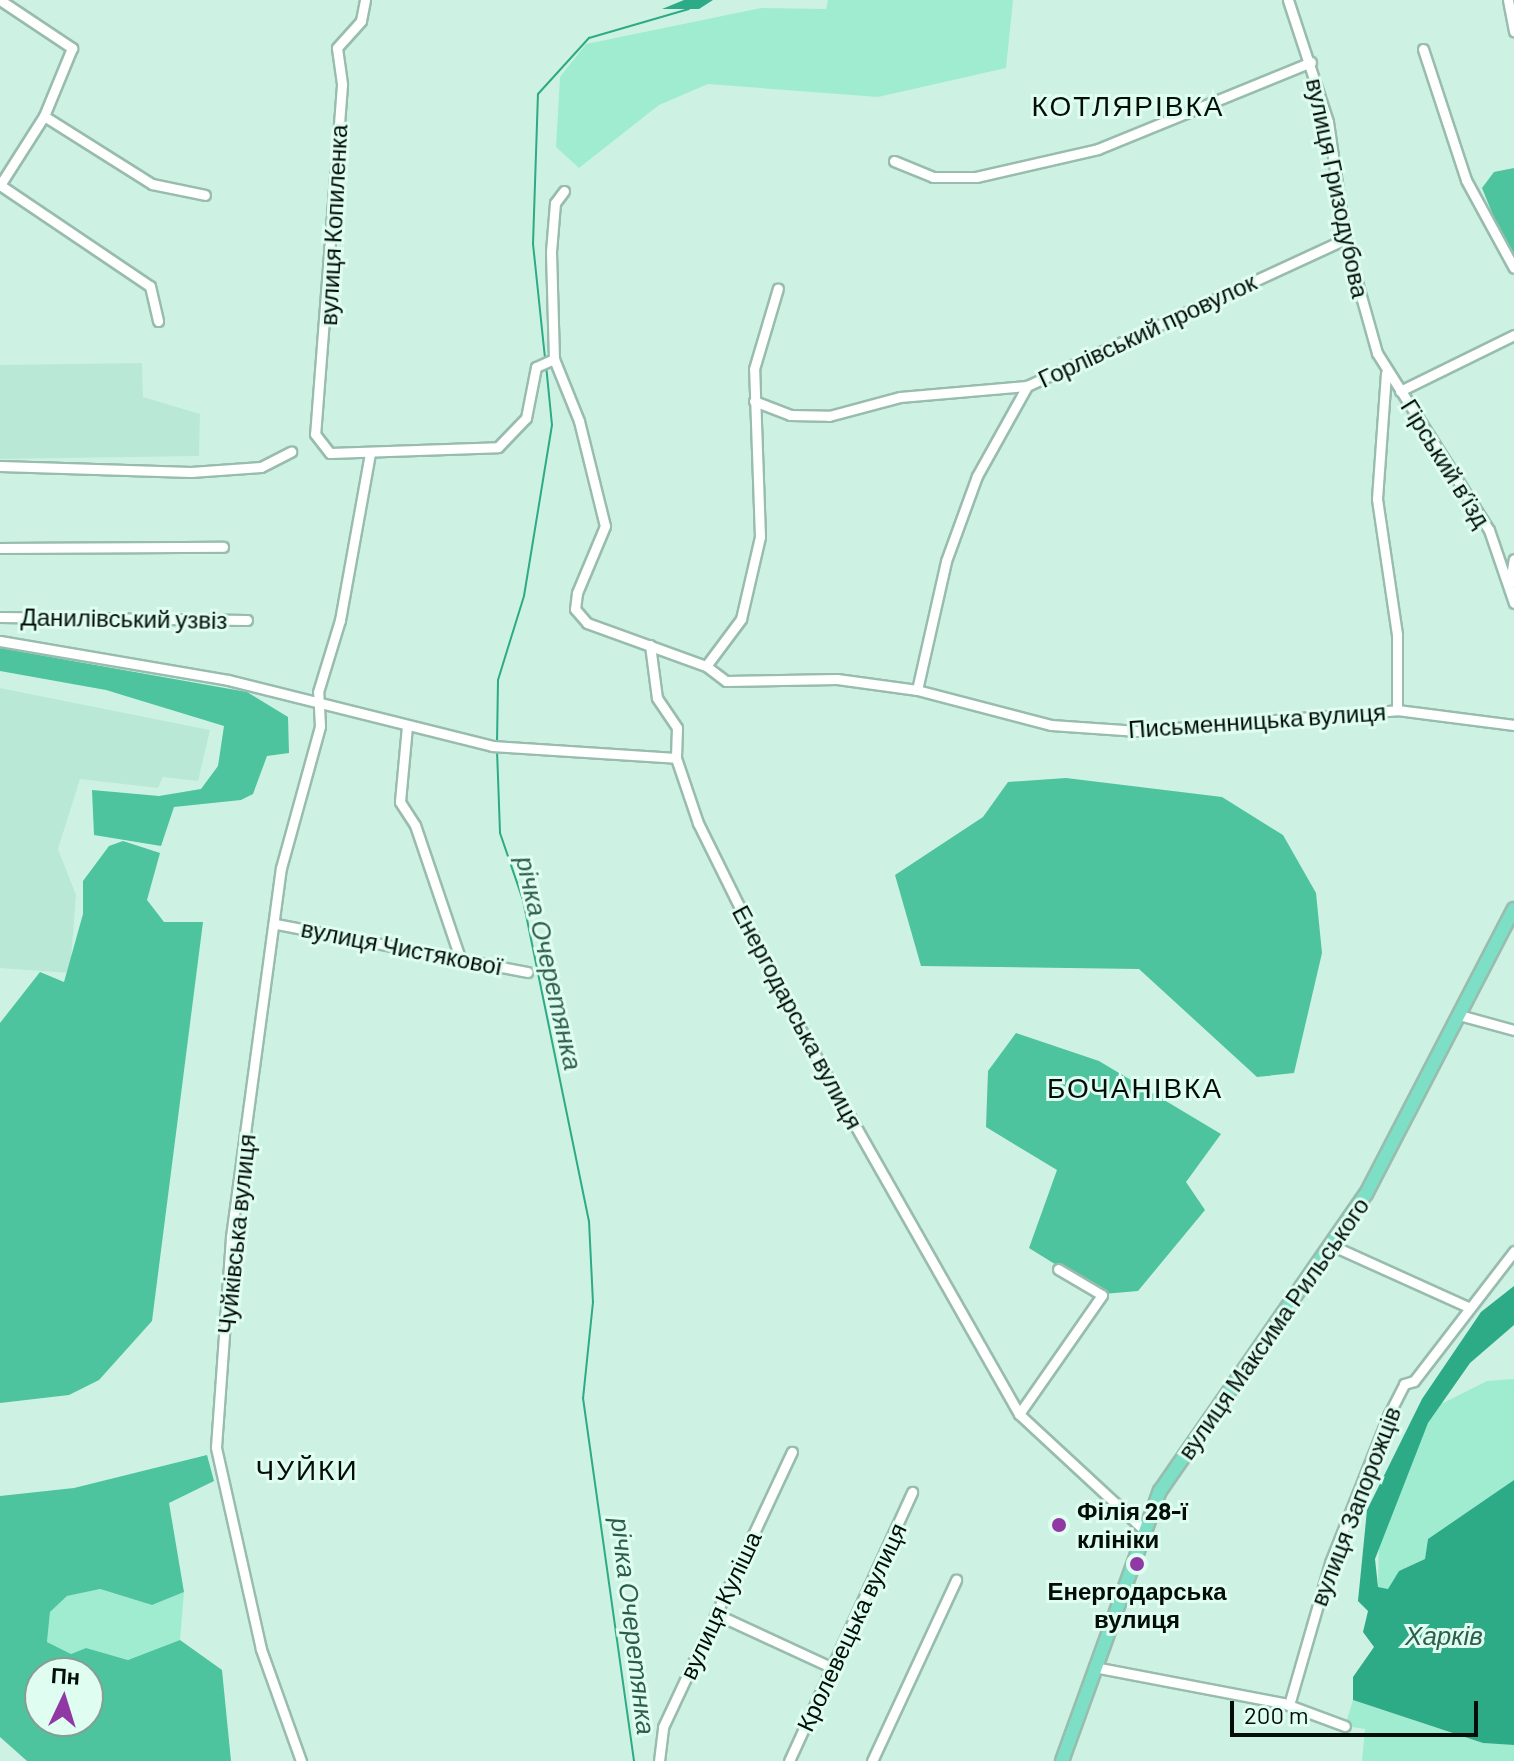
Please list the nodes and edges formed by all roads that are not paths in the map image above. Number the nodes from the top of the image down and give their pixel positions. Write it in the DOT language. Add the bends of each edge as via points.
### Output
graph roads {
  1 [pos="0,0"];
  2 [pos="365,0"];
  3 [pos="1288,0"];
  4 [pos="1508,0"];
  5 [pos="1514,31"];
  6 [pos="1423,49"];
  7 [pos="1311,62"];
  8 [pos="44,116"];
  9 [pos="894,161"];
  10 [pos="0,185"];
  11 [pos="564,191"];
  12 [pos="205,195"];
  13 [pos="1345,239"];
  14 [pos="1514,268"];
  15 [pos="778,288"];
  16 [pos="158,321"];
  17 [pos="1514,335"];
  18 [pos="554,359"];
  19 [pos="1386,373"];
  20 [pos="1027,386"];
  21 [pos="1400,391"];
  22 [pos="754,401"];
  23 [pos="291,452"];
  24 [pos="370,453"];
  25 [pos="0,466"];
  26 [pos="223,547"];
  27 [pos="0,548"];
  28 [pos="1514,559"];
  29 [pos="1509,587"];
  30 [pos="1514,603"];
  31 [pos="0,617"];
  32 [pos="247,620"];
  33 [pos="0,641"];
  34 [pos="650,645"];
  35 [pos="706,666"];
  36 [pos="917,690"];
  37 [pos="319,702"];
  38 [pos="1397,710"];
  39 [pos="1514,725"];
  40 [pos="407,726"];
  41 [pos="676,758"];
  42 [pos="1514,909"];
  43 [pos="276,924"];
  44 [pos="460,958"];
  45 [pos="527,972"];
  46 [pos="1463,1016"];
  47 [pos="1514,1030"];
  48 [pos="1333,1246"];
  49 [pos="1514,1251"];
  50 [pos="1058,1269"];
  51 [pos="1468,1307"];
  52 [pos="1019,1414"];
  53 [pos="792,1452"];
  54 [pos="912,1492"];
  55 [pos="1143,1529"];
  56 [pos="956,1580"];
  57 [pos="716,1614"];
  58 [pos="1094,1667"];
  59 [pos="833,1668"];
  60 [pos="1289,1705"];
  61 [pos="1345,1726"];
  62 [pos="301,1761"];
  63 [pos="659,1761"];
  64 [pos="789,1761"];
  65 [pos="872,1761"];
  66 [pos="1062,1761"];
  1 -- 8 [label="street" via="72,48"];
  2 -- 24 [label="street, вулиця Копиленка" via="361,21 337,48 342,85 326,349 312,417 330,453"];
  3 -- 7 [label="street, вулиця Гризодубова"];
  4 -- 5 [label="street"];
  6 -- 14 [label="street" via="1466,180"];
  7 -- 9 [label="street" via="1098,149 976,177 933,177"];
  7 -- 13 [label="street, вулиця Гризодубова"];
  8 -- 10 [label="street"];
  8 -- 12 [label="street" via="152,184"];
  10 -- 16 [label="street" via="150,286"];
  11 -- 18 [label="street" via="555,203 551,252"];
  13 -- 19 [label="street, вулиця Гризодубова"];
  13 -- 20 [label="street, Горлівський провулок"];
  15 -- 22 [label="street" via="754,369"];
  17 -- 21 [label="street"];
  18 -- 24 [label="street" via="536,367 526,418 498,447"];
  18 -- 34 [label="street, Письменницька вулиця" via="579,421 605,526 575,609 587,623"];
  19 -- 21 [label="street, Гірський в’їзд"];
  19 -- 38 [label="street, вулиця Гризодубова" via="1377,499 1397,635"];
  20 -- 22 [label="street, Горлівський провулок" via="900,397 829,416 790,415"];
  20 -- 36 [label="street" via="977,476 946,561"];
  21 -- 29 [label="street, Гірський в’їзд" via="1489,530"];
  22 -- 35 [label="street" via="760,537 741,619"];
  23 -- 25 [label="street" via="261,467 191,472"];
  24 -- 37 [label="street"];
  26 -- 27 [label="street"];
  28 -- 29 [label="street"];
  29 -- 30 [label="street, Гірський в’їзд"];
  31 -- 32 [label="street, Данилівський узвіз"];
  33 -- 37 [label="street" via="138,661"];
  34 -- 35 [label="street, Письменницька вулиця"];
  34 -- 41 [label="street, Енергодарська вулиця" via="657,698 677,728"];
  35 -- 36 [label="street, Письменницька вулиця" via="726,681 837,679"];
  36 -- 38 [label="street, Письменницька вулиця" via="1051,725 1138,731"];
  37 -- 40 [label="street"];
  37 -- 43 [label="street, Чуйківська вулиця" via="320,726 294,806"];
  38 -- 39 [label="street, Письменницька вулиця"];
  40 -- 41 [label="street" via="505,748"];
  40 -- 44 [label="street" via="400,802 415,825"];
  41 -- 52 [label="street, Енергодарська вулиця" via="698,823 798,1025"];
  42 -- 46 [label="main road, вулиця Максима Рильського"];
  43 -- 44 [label="street, вулиця Чистякової"];
  43 -- 62 [label="street, Чуйківська вулиця" via="231,1237 216,1447 261,1649"];
  44 -- 45 [label="street, вулиця Чистякової"];
  46 -- 47 [label="street"];
  46 -- 48 [label="main road, вулиця Максима Рильського"];
  48 -- 51 [label="street"];
  48 -- 55 [label="main road, вулиця Максима Рильського" via="1160,1491"];
  49 -- 51 [label="street, вулиця Запорожців"];
  50 -- 52 [label="street" via="1102,1295"];
  51 -- 60 [label="street, вулиця Запорожців" via="1414,1381 1404,1384 1389,1414 1314,1610"];
  52 -- 55 [label="street, Енергодарська вулиця"];
  53 -- 57 [label="street, вулиця Куліша"];
  54 -- 59 [label="street, Кролевецька вулиця"];
  55 -- 58 [label="main road, вулиця Максима Рильського"];
  56 -- 65 [label="street"];
  57 -- 59 [label="street"];
  57 -- 63 [label="street, вулиця Куліша" via="663,1727"];
  58 -- 60 [label="street"];
  58 -- 66 [label="main road, вулиця Максима Рильського"];
  59 -- 64 [label="street, Кролевецька вулиця"];
  60 -- 61 [label="street"];
}
